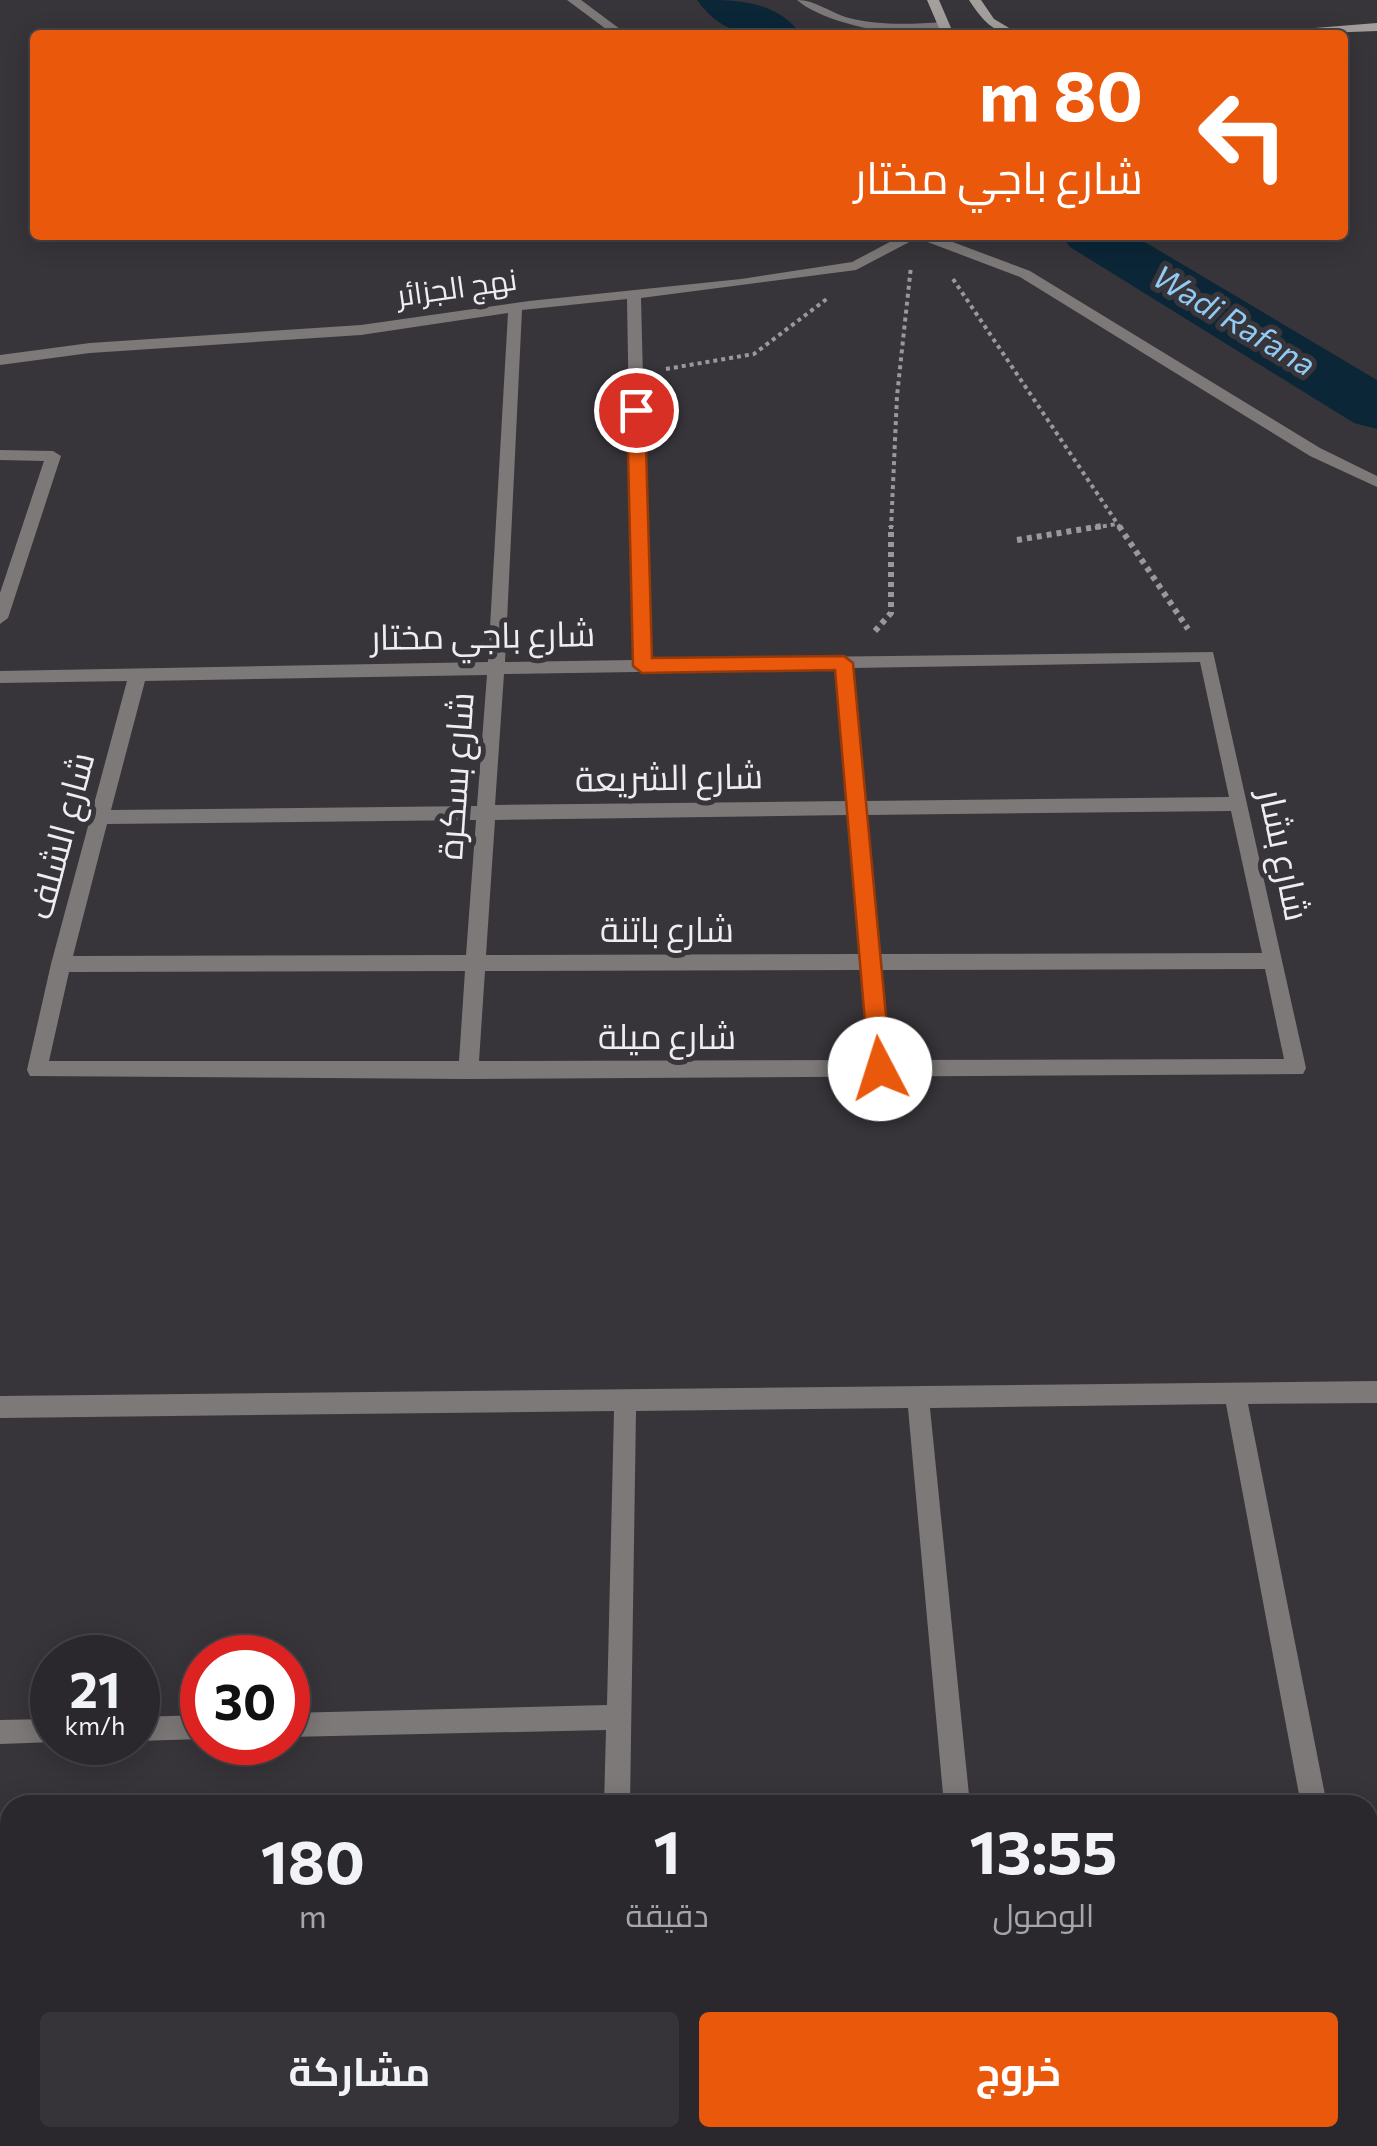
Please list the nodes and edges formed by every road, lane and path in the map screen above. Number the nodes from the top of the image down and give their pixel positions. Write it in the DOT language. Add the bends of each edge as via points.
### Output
graph roads {
  1 [pos="573,0"];
  2 [pos="802,0"];
  3 [pos="933,0"];
  4 [pos="975,0"];
  5 [pos="1377,26"];
  6 [pos="615,30"];
  7 [pos="946,30"];
  8 [pos="1005,30"];
  9 [pos="1333,30"];
  10 [pos="904,240"];
  11 [pos="934,240"];
  12 [pos="913,254"];
  13 [pos="950,275"];
  14 [pos="829,286"];
  15 [pos="634,294"];
  16 [pos="514,306"];
  17 [pos="0,360"];
  18 [pos="635,374"];
  19 [pos="0,454"];
  20 [pos="1377,482"];
  21 [pos="1117,524"];
  22 [pos="1017,540"];
  23 [pos="0,618"];
  24 [pos="1206,656"];
  25 [pos="844,663"];
  26 [pos="642,666"];
  27 [pos="496,668"];
  28 [pos="137,676"];
  29 [pos="0,677"];
  30 [pos="1240,804"];
  31 [pos="856,808"];
  32 [pos="486,812"];
  33 [pos="100,816"];
  34 [pos="1274,961"];
  35 [pos="870,962"];
  36 [pos="475,963"];
  37 [pos="61,964"];
  38 [pos="1296,1068"];
  39 [pos="880,1069"];
  40 [pos="37,1070"];
  41 [pos="468,1070"];
  42 [pos="1377,1392"];
  43 [pos="1236,1394"];
  44 [pos="918,1397"];
  45 [pos="625,1400"];
  46 [pos="0,1407"];
  47 [pos="618,1717"];
  48 [pos="310,1724"];
  49 [pos="30,1731"];
  50 [pos="0,1732"];
  51 [pos="616,1795"];
  52 [pos="956,1795"];
  53 [pos="1312,1795"];
  1 -- 6 [label="street"];
  2 -- 7 [label="street" via="844,20"];
  3 -- 7 [label="street"];
  4 -- 8 [label="street"];
  5 -- 9 [label="street"];
  10 -- 15 [label="street, نهج الجزائر" via="856,266"];
  11 -- 20 [label="street" via="1026,274 1315,452"];
  12 -- 25 [label="path" via="889,504 891,614"];
  13 -- 21 [label="path"];
  14 -- 18 [label="path" via="828,301 754,354"];
  15 -- 16 [label="street, نهج الجزائر"];
  15 -- 18 [label="street"];
  16 -- 17 [label="street, نهج الجزائر" via="361,330"];
  16 -- 27 [label="street, شارع بسكرة"];
  18 -- 26 [label="street"];
  19 -- 23 [label="street" via="53,456"];
  21 -- 22 [label="path"];
  21 -- 24 [label="path"];
  24 -- 25 [label="street, شارع باجي مختار"];
  24 -- 30 [label="street, شارع بشار"];
  25 -- 26 [label="street, شارع باجي مختار"];
  25 -- 31 [label="street"];
  26 -- 27 [label="street, شارع باجي مختار"];
  27 -- 28 [label="street, شارع باجي مختار"];
  27 -- 32 [label="street, شارع بسكرة"];
  28 -- 29 [label="street, شارع باجي مختار"];
  28 -- 33 [label="street, شارع الشلف"];
  30 -- 31 [label="street, شارع الشريعة"];
  30 -- 34 [label="street, شارع بشار"];
  31 -- 32 [label="street, شارع الشريعة"];
  31 -- 35 [label="street"];
  32 -- 33 [label="street, شارع الشريعة"];
  32 -- 36 [label="street, شارع بسكرة"];
  33 -- 37 [label="street, شارع الشلف"];
  34 -- 35 [label="street, شارع باتنة"];
  34 -- 38 [label="street, شارع بشار"];
  35 -- 36 [label="street, شارع باتنة"];
  35 -- 39 [label="street"];
  36 -- 37 [label="street, شارع باتنة"];
  36 -- 41 [label="street, شارع بسكرة"];
  37 -- 40 [label="street, شارع الشلف"];
  38 -- 39 [label="street, شارع ميلة"];
  39 -- 41 [label="street, شارع ميلة"];
  40 -- 41 [label="street, شارع ميلة"];
  42 -- 43 [label="street"];
  43 -- 44 [label="street"];
  43 -- 53 [label="street"];
  44 -- 45 [label="street"];
  44 -- 52 [label="street"];
  45 -- 46 [label="street"];
  45 -- 47 [label="street"];
  47 -- 48 [label="street"];
  47 -- 51 [label="street"];
  49 -- 50 [label="street"];
}
